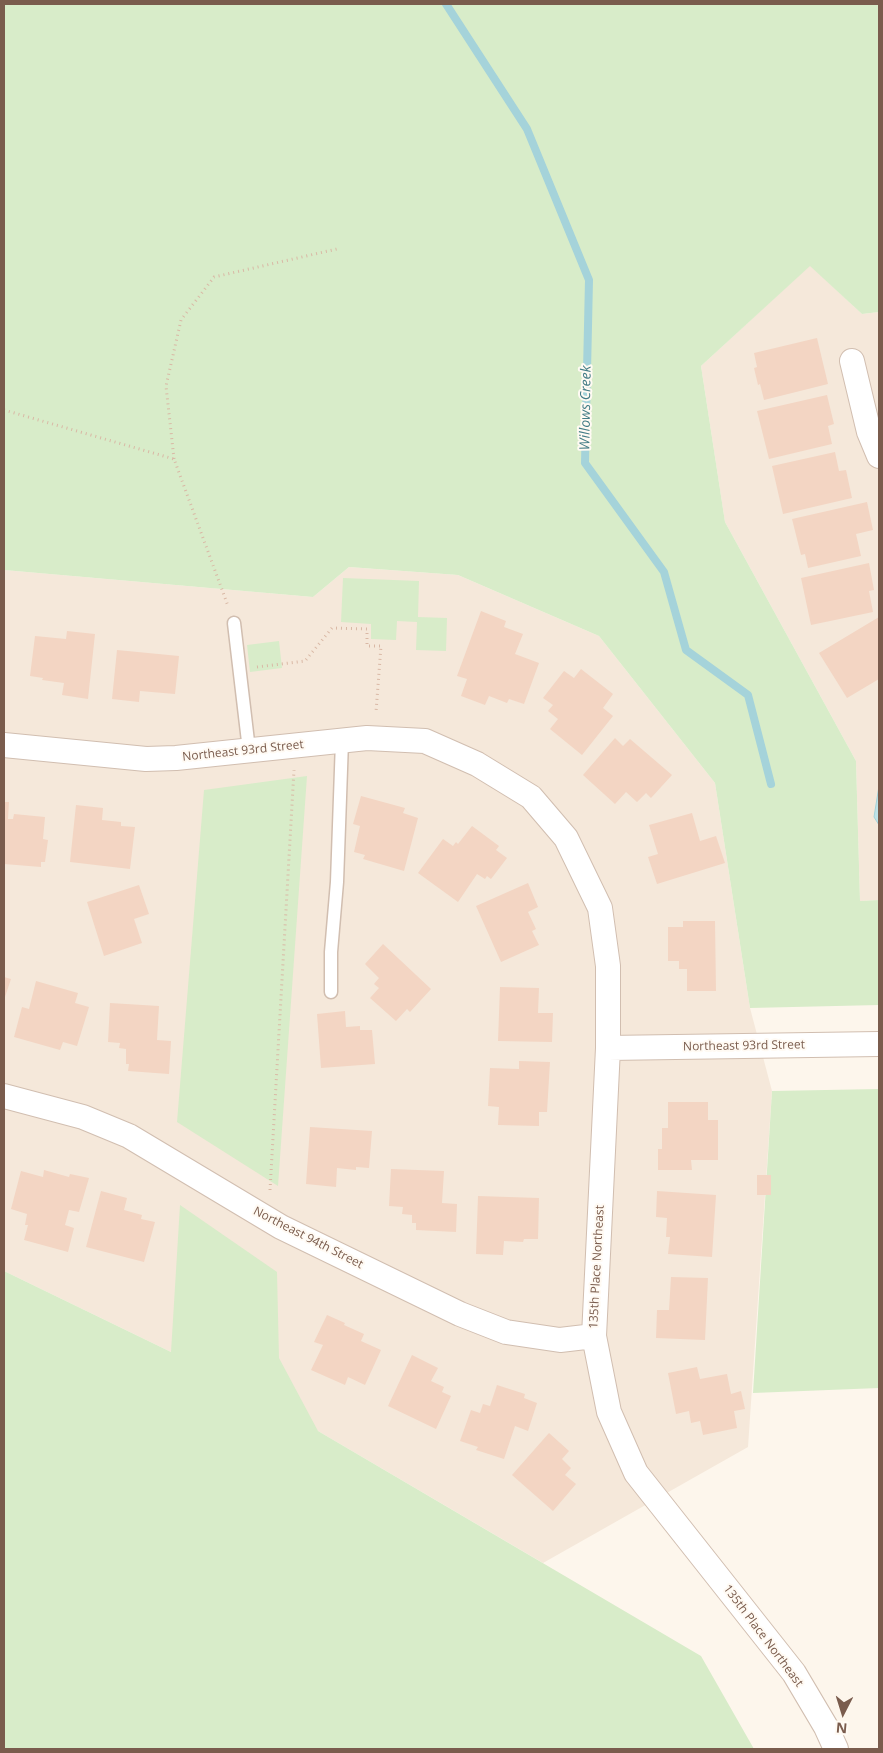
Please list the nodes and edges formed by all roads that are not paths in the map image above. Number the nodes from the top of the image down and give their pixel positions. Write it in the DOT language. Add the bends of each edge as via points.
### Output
graph roads {
  1 [pos="852,361"];
  2 [pos="879,456"];
  3 [pos="234,623"];
  4 [pos="342,741"];
  5 [pos="4,745"];
  6 [pos="249,750"];
  7 [pos="477,764"];
  8 [pos="330,992"];
  9 [pos="879,1044"];
  10 [pos="608,1048"];
  11 [pos="4,1096"];
  12 [pos="594,1336"];
  13 [pos="836,1749"];
  1 -- 2 [label="street" via="869,432"];
  3 -- 6 [label="lane"];
  4 -- 6 [label="street, Northeast 93rd Street"];
  4 -- 7 [label="street, Northeast 93rd Street" via="367,738 425,741"];
  4 -- 8 [label="lane"];
  5 -- 6 [label="street, Northeast 93rd Street" via="146,759"];
  7 -- 10 [label="street, 135th Place Northeast" via="531,797 566,838 600,908 608,966"];
  9 -- 10 [label="street, Northeast 93rd Street"];
  10 -- 12 [label="street, 135th Place Northeast"];
  11 -- 12 [label="street, Northeast 94th Street" via="83,1118 129,1136 281,1227 460,1314 506,1332 560,1340"];
  12 -- 13 [label="street, 135th Place Northeast" via="609,1412 636,1473 794,1673"];
}
